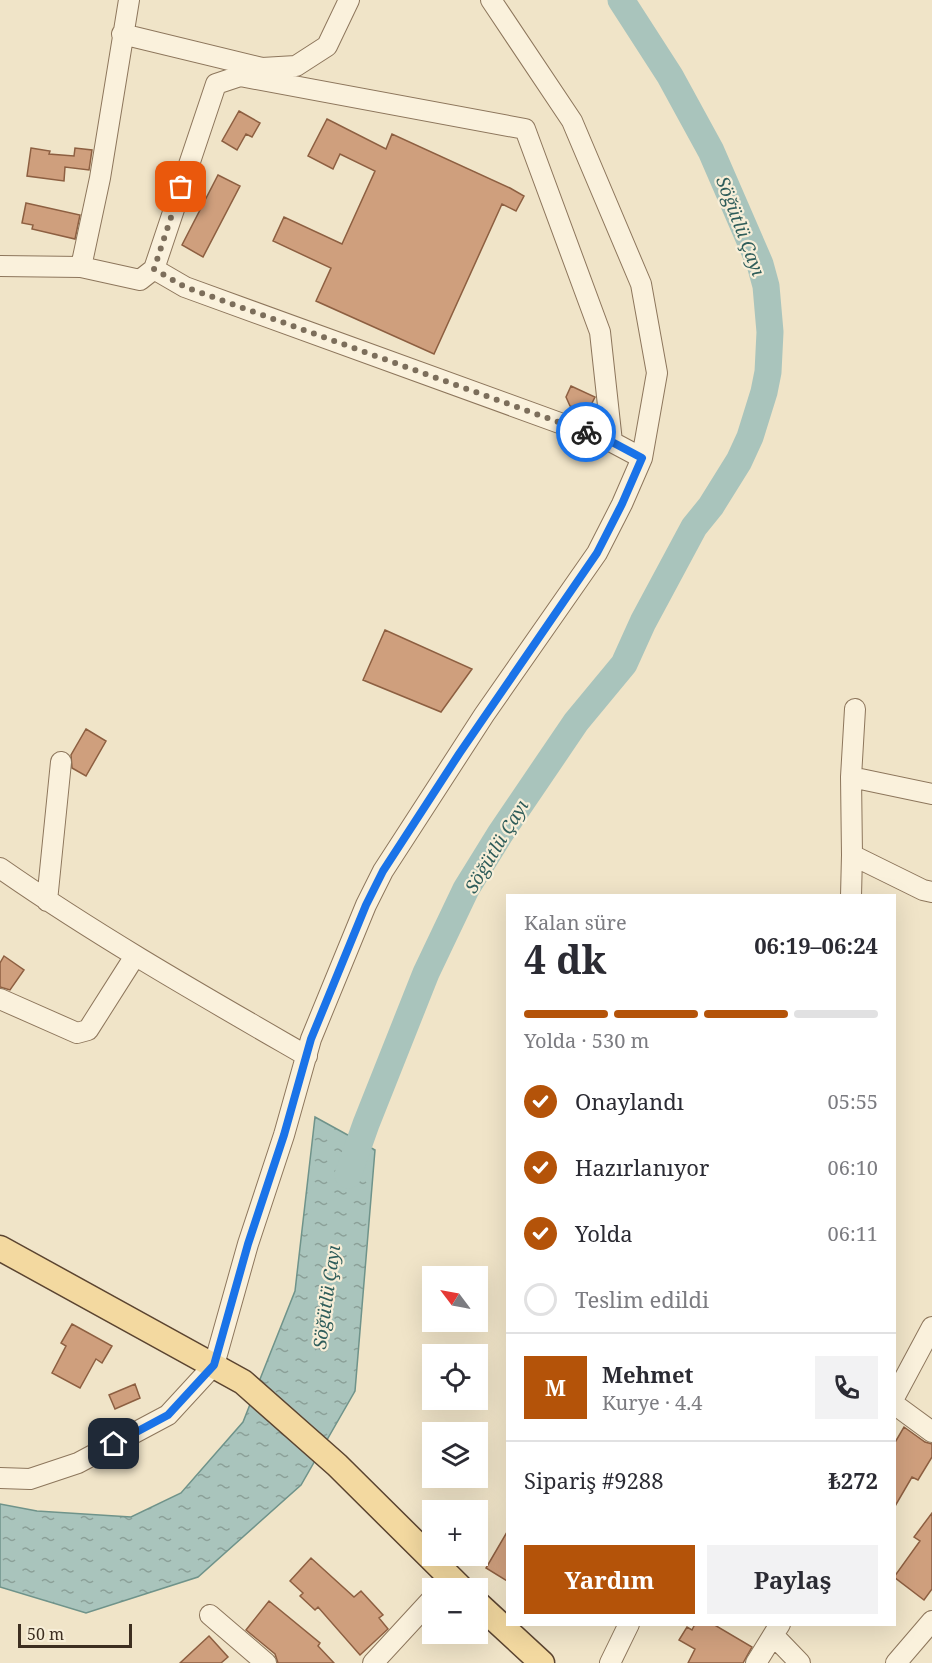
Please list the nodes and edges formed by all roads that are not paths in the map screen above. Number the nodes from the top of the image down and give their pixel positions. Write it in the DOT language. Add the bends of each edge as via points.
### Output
graph roads {
  1 [pos="129,0"];
  2 [pos="349,0"];
  3 [pos="491,0"];
  4 [pos="122,34"];
  5 [pos="0,266"];
  6 [pos="81,267"];
  7 [pos="154,269"];
  8 [pos="612,442"];
  9 [pos="642,458"];
  10 [pos="855,709"];
  11 [pos="61,762"];
  12 [pos="851,777"];
  13 [pos="932,794"];
  14 [pos="852,855"];
  15 [pos="0,868"];
  16 [pos="932,892"];
  17 [pos="851,894"];
  18 [pos="47,901"];
  19 [pos="135,956"];
  20 [pos="0,999"];
  21 [pos="307,1056"];
  22 [pos="0,1248"];
  23 [pos="932,1327"];
  24 [pos="214,1365"];
  25 [pos="896,1394"];
  26 [pos="896,1405"];
  27 [pos="932,1432"];
  28 [pos="0,1478"];
  29 [pos="444,1578"];
  30 [pos="422,1610"];
  31 [pos="488,1613"];
  32 [pos="210,1615"];
  33 [pos="932,1621"];
  34 [pos="628,1626"];
  35 [pos="777,1630"];
  36 [pos="266,1663"];
  37 [pos="373,1663"];
  38 [pos="542,1663"];
  39 [pos="610,1663"];
  40 [pos="756,1663"];
  41 [pos="800,1663"];
  42 [pos="896,1663"];
  1 -- 4 [label="street"];
  2 -- 4 [label="street" via="327,46 296,66 262,68"];
  3 -- 9 [label="street" via="572,121 641,284 657,373"];
  4 -- 6 [label="street" via="100,178"];
  5 -- 6 [label="street"];
  6 -- 7 [label="street" via="140,280"];
  7 -- 8 [label="street" via="185,287"];
  7 -- 8 [label="street" via="216,84 240,76 525,129 600,332"];
  8 -- 9 [label="street"];
  9 -- 21 [label="street" via="597,553 484,715 383,871 347,950"];
  10 -- 12 [label="street"];
  11 -- 18 [label="street"];
  12 -- 13 [label="street"];
  12 -- 14 [label="street"];
  14 -- 16 [label="street"];
  14 -- 17 [label="street"];
  15 -- 18 [label="street"];
  18 -- 19 [label="street"];
  19 -- 20 [label="street" via="88,1030 77,1033"];
  19 -- 21 [label="street"];
  21 -- 24 [label="street"];
  22 -- 24 [label="main road"];
  23 -- 25 [label="street"];
  24 -- 28 [label="street" via="168,1415 88,1458 30,1479"];
  24 -- 29 [label="main road" via="243,1382 337,1465"];
  26 -- 27 [label="street"];
  30 -- 37 [label="street"];
  31 -- 38 [label="main road"];
  32 -- 36 [label="street"];
  33 -- 42 [label="street"];
  34 -- 39 [label="street"];
  35 -- 40 [label="street"];
  35 -- 41 [label="street"];
}
